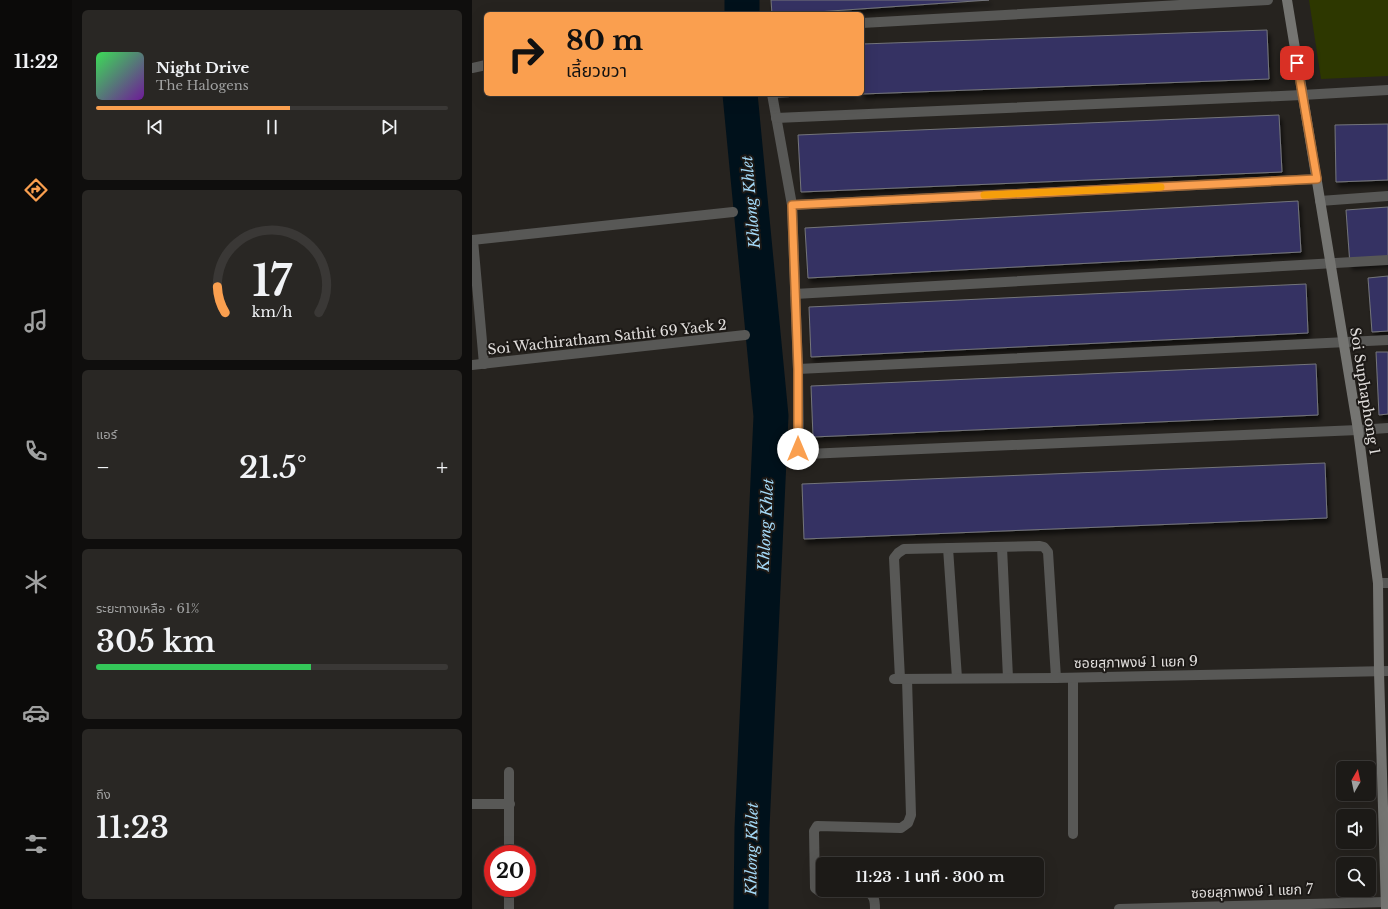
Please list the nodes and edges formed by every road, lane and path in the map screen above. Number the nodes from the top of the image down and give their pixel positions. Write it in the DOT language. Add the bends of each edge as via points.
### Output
graph roads {
  1 [pos="1268,0"];
  2 [pos="1287,0"];
  3 [pos="864,23"];
  4 [pos="484,65"];
  5 [pos="472,68"];
  6 [pos="1388,90"];
  7 [pos="1302,94"];
  8 [pos="772,96"];
  9 [pos="776,118"];
  10 [pos="1317,179"];
  11 [pos="1388,196"];
  12 [pos="1320,201"];
  13 [pos="792,205"];
  14 [pos="733,212"];
  15 [pos="472,240"];
  16 [pos="1388,260"];
  17 [pos="1330,263"];
  18 [pos="795,294"];
  19 [pos="745,335"];
  20 [pos="1388,340"];
  21 [pos="1344,342"];
  22 [pos="484,364"];
  23 [pos="472,365"];
  24 [pos="798,369"];
  25 [pos="1388,428"];
  26 [pos="1358,430"];
  27 [pos="1002,547"];
  28 [pos="948,548"];
  29 [pos="1378,583"];
  30 [pos="1388,583"];
  31 [pos="1383,672"];
  32 [pos="957,678"];
  33 [pos="1008,678"];
  34 [pos="1056,678"];
  35 [pos="1073,678"];
  36 [pos="900,679"];
  37 [pos="510,772"];
  38 [pos="472,804"];
  39 [pos="510,804"];
  40 [pos="1073,834"];
  41 [pos="509,845"];
  42 [pos="816,889"];
  43 [pos="509,897"];
  44 [pos="873,897"];
  45 [pos="1386,905"];
  46 [pos="509,909"];
  47 [pos="875,909"];
  48 [pos="1120,909"];
  1 -- 3 [label="street"];
  2 -- 7 [label="street, Soi Suphaphong 1"];
  4 -- 5 [label="street"];
  6 -- 7 [label="street"];
  7 -- 9 [label="street"];
  7 -- 10 [label="street, Soi Suphaphong 1"];
  8 -- 9 [label="street"];
  9 -- 13 [label="street"];
  10 -- 12 [label="street, Soi Suphaphong 1"];
  10 -- 13 [label="street"];
  11 -- 12 [label="street"];
  12 -- 17 [label="street, Soi Suphaphong 1"];
  13 -- 18 [label="street"];
  14 -- 15 [label="street"];
  15 -- 22 [label="street"];
  16 -- 17 [label="street"];
  17 -- 18 [label="street"];
  17 -- 21 [label="street, Soi Suphaphong 1"];
  18 -- 24 [label="street"];
  19 -- 22 [label="street, Soi Wachiratham Sathit 69 Yaek 2"];
  20 -- 21 [label="street"];
  21 -- 24 [label="street"];
  21 -- 26 [label="street, Soi Suphaphong 1"];
  22 -- 23 [label="street, Soi Wachiratham Sathit 69 Yaek 2"];
  24 -- 26 [label="street" via="798,449 807,454"];
  25 -- 26 [label="street"];
  26 -- 29 [label="street, Soi Suphaphong 1"];
  27 -- 28 [label="street"];
  27 -- 33 [label="street"];
  27 -- 34 [label="street" via="1040,546 1048,552"];
  28 -- 32 [label="street"];
  28 -- 36 [label="street" via="904,549 894,558"];
  29 -- 30 [label="street"];
  29 -- 31 [label="street, Soi Suphaphong 1"];
  31 -- 35 [label="street, ซอยสุภาพงษ์ 1 แยก 9"];
  31 -- 45 [label="street, Soi Suphaphong 1"];
  32 -- 33 [label="street, ซอยสุภาพงษ์ 1 แยก 9"];
  32 -- 36 [label="street, ซอยสุภาพงษ์ 1 แยก 9"];
  33 -- 34 [label="street, ซอยสุภาพงษ์ 1 แยก 9"];
  34 -- 35 [label="street, ซอยสุภาพงษ์ 1 แยก 9"];
  35 -- 40 [label="street"];
  36 -- 42 [label="street" via="911,815 908,823 901,828 817,826 814,888"];
  37 -- 39 [label="street"];
  38 -- 39 [label="street"];
  39 -- 41 [label="street"];
  43 -- 46 [label="street"];
  44 -- 47 [label="street"];
  45 -- 48 [label="street, ซอยสุภาพงษ์ 1 แยก 7"];
}
